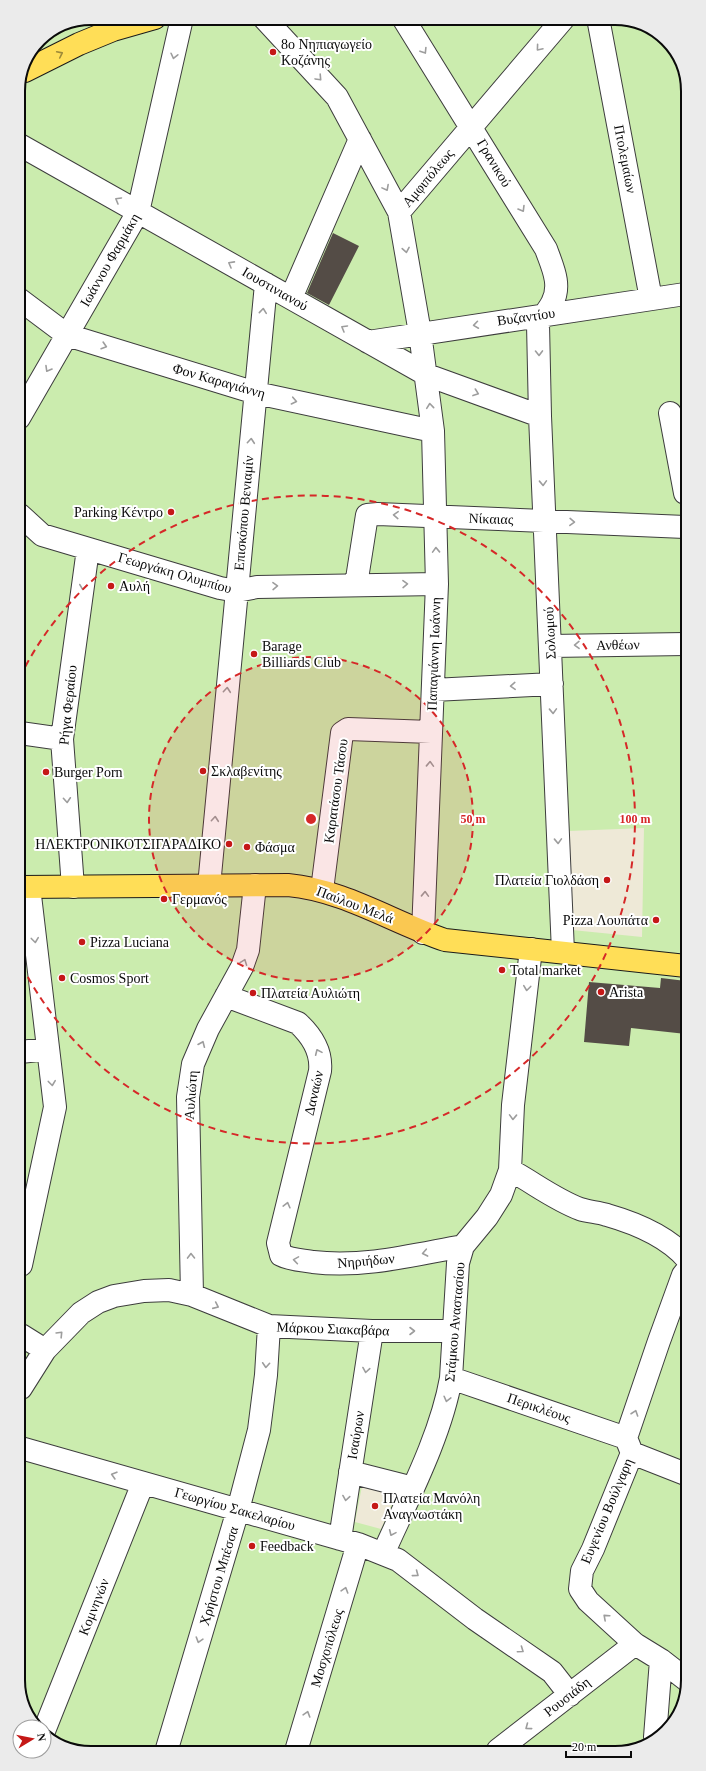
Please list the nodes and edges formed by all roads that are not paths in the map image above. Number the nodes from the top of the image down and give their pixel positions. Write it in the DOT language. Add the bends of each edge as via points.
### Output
graph roads {
  1 [pos="130,25"];
  2 [pos="180,25"];
  3 [pos="270,25"];
  4 [pos="407,25"];
  5 [pos="558,25"];
  6 [pos="599,25"];
  7 [pos="29,69"];
  8 [pos="472,127"];
  9 [pos="360,139"];
  10 [pos="25,148"];
  11 [pos="138,212"];
  12 [pos="399,212"];
  13 [pos="266,284"];
  14 [pos="681,291"];
  15 [pos="291,298"];
  16 [pos="651,299"];
  17 [pos="25,304"];
  18 [pos="543,315"];
  19 [pos="420,333"];
  20 [pos="67,335"];
  21 [pos="368,342"];
  22 [pos="427,375"];
  23 [pos="256,393"];
  24 [pos="25,408"];
  25 [pos="670,412"];
  26 [pos="540,416"];
  27 [pos="433,431"];
  28 [pos="681,471"];
  29 [pos="435,517"];
  30 [pos="25,519"];
  31 [pos="545,521"];
  32 [pos="681,527"];
  33 [pos="88,549"];
  34 [pos="437,584"];
  35 [pos="356,585"];
  36 [pos="237,591"];
  37 [pos="681,644"];
  38 [pos="550,646"];
  39 [pos="552,684"];
  40 [pos="433,690"];
  41 [pos="431,732"];
  42 [pos="25,734"];
  43 [pos="62,739"];
  44 [pos="255,885"];
  45 [pos="209,886"];
  46 [pos="25,887"];
  47 [pos="73,887"];
  48 [pos="322,890"];
  49 [pos="25,894"];
  50 [pos="423,933"];
  51 [pos="531,949"];
  52 [pos="563,952"];
  53 [pos="681,965"];
  54 [pos="226,996"];
  55 [pos="48,1049"];
  56 [pos="25,1051"];
  57 [pos="510,1170"];
  58 [pos="278,1243"];
  59 [pos="25,1246"];
  60 [pos="463,1246"];
  61 [pos="681,1252"];
  62 [pos="681,1283"];
  63 [pos="192,1295"];
  64 [pos="269,1326"];
  65 [pos="372,1331"];
  66 [pos="453,1331"];
  67 [pos="25,1338"];
  68 [pos="44,1350"];
  69 [pos="451,1378"];
  70 [pos="25,1381"];
  71 [pos="629,1445"];
  72 [pos="25,1449"];
  73 [pos="681,1471"];
  74 [pos="350,1472"];
  75 [pos="143,1483"];
  76 [pos="413,1488"];
  77 [pos="238,1510"];
  78 [pos="349,1541"];
  79 [pos="383,1554"];
  80 [pos="635,1644"];
  81 [pos="661,1660"];
  82 [pos="681,1676"];
  83 [pos="570,1695"];
  84 [pos="48,1719"];
  85 [pos="655,1732"];
  86 [pos="168,1746"];
  87 [pos="298,1746"];
  88 [pos="503,1746"];
  7 -- 1 [label="main road, one-way" via="79,44"];
  2 -- 11 [label="street, Ιωάννου Φαρμάκη, one-way"];
  3 -- 9 [label="street, one-way" via="337,97"];
  4 -- 8 [label="street, Γρανικού, one-way"];
  5 -- 8 [label="street, Αμφιπόλεως, one-way"];
  6 -- 16 [label="street, Πτολεμαίων"];
  8 -- 12 [label="street, Αμφιπόλεως"];
  8 -- 18 [label="street, Γρανικού, one-way" via="546,249 556,275 552,303"];
  9 -- 12 [label="street, one-way"];
  9 -- 15 [label="street"];
  11 -- 10 [label="street, Ιουστινιανού, one-way"];
  13 -- 11 [label="street, Ιουστινιανού, one-way"];
  11 -- 20 [label="street, Ιωάννου Φαρμάκη"];
  12 -- 19 [label="street, Αμφιπόλεως, one-way"];
  13 -- 15 [label="street, Ιουστινιανού"];
  23 -- 13 [label="street, Επισκόπου Βενιαμίν, one-way"];
  14 -- 16 [label="street, Βυζαντίου"];
  21 -- 15 [label="street, Ιουστινιανού, one-way"];
  16 -- 18 [label="street, Βυζαντίου"];
  17 -- 20 [label="street, Φον Καραγιάννη"];
  18 -- 19 [label="street, Βυζαντίου, one-way"];
  18 -- 26 [label="street, Σολωμού, one-way" via="538,324"];
  19 -- 21 [label="street, Βυζαντίου"];
  19 -- 22 [label="street, Αμφιπόλεως"];
  20 -- 23 [label="street, Φον Καραγιάννη, one-way"];
  20 -- 24 [label="street, Ιωάννου Φαρμάκη, one-way"];
  21 -- 22 [label="street, Ιουστινιανού"];
  22 -- 26 [label="street, Ιουστινιανού, one-way"];
  27 -- 22 [label="street, Παπαγιάννη Ιωάννη, one-way"];
  23 -- 27 [label="street, Φον Καραγιάννη, one-way"];
  36 -- 23 [label="street, Επισκόπου Βενιαμίν, one-way"];
  25 -- 28 [label="street"];
  26 -- 31 [label="street, Σολωμού, one-way"];
  27 -- 29 [label="street, Παπαγιάννη Ιωάννη"];
  29 -- 31 [label="street, Νίκαιας"];
  34 -- 29 [label="street, Παπαγιάννη Ιωάννη, one-way"];
  29 -- 35 [label="street, Νίκαιας, one-way" via="378,514 368,516"];
  30 -- 33 [label="street, Γεωργάκη Ολυμπίου" via="42,535"];
  31 -- 32 [label="street, Νίκαιας, one-way"];
  31 -- 38 [label="street, Σολωμού"];
  33 -- 36 [label="street, Γεωργάκη Ολυμπίου"];
  33 -- 43 [label="street, Ρήγα Φεραίου, one-way"];
  35 -- 34 [label="street, Γεωργάκη Ολυμπίου, one-way"];
  34 -- 40 [label="street, Παπαγιάννη Ιωάννη"];
  36 -- 35 [label="street, Γεωργάκη Ολυμπίου, one-way" via="257,587"];
  45 -- 36 [label="street, Επισκόπου Βενιαμίν, one-way"];
  37 -- 38 [label="street, Ανθέων, one-way"];
  38 -- 39 [label="street, Σολωμού"];
  39 -- 40 [label="street, one-way"];
  39 -- 52 [label="street, Σολωμού, one-way"];
  40 -- 41 [label="street, Παπαγιάννη Ιωάννη"];
  41 -- 48 [label="street, Καρατάσου Τάσου" via="348,729 342,734"];
  50 -- 41 [label="street, Παπαγιάννη Ιωάννη, one-way"];
  42 -- 43 [label="street"];
  43 -- 47 [label="street, Ρήγα Φεραίου, one-way"];
  44 -- 45 [label="main road, Παύλου Μελά"];
  44 -- 48 [label="main road, Παύλου Μελά" via="288,885"];
  54 -- 44 [label="street, Αυλιώτη, one-way" via="248,950"];
  45 -- 47 [label="main road, Παύλου Μελά"];
  46 -- 47 [label="main road, Παύλου Μελά"];
  48 -- 50 [label="main road, Παύλου Μελά"];
  49 -- 55 [label="street, one-way"];
  50 -- 51 [label="main road, Παύλου Μελά" via="444,940"];
  51 -- 52 [label="main road, Παύλου Μελά"];
  51 -- 57 [label="street, Στάμκου Αναστασίου, one-way" via="514,1105"];
  52 -- 53 [label="main road, Παύλου Μελά"];
  58 -- 54 [label="street, Δαναών, one-way" via="321,1059 314,1044 298,1023"];
  63 -- 54 [label="street, Αυλιώτη, one-way" via="188,1097 193,1064"];
  55 -- 56 [label="street"];
  55 -- 59 [label="street, one-way" via="55,1107"];
  57 -- 60 [label="street, Στάμκου Αναστασίου" via="502,1195"];
  57 -- 61 [label="street" via="553,1197 642,1228"];
  60 -- 58 [label="street, Νηριήδων, one-way" via="391,1260 341,1265 290,1259 281,1255"];
  60 -- 66 [label="street, Στάμκου Αναστασίου" via="458,1263"];
  71 -- 62 [label="street, Ευγενίου Βούλγαρη, one-way" via="659,1341"];
  63 -- 64 [label="street, Μάρκου Σιακαβάρα, one-way"];
  68 -- 63 [label="street, Μάρκου Σιακαβάρα, one-way" via="81,1313 98,1302 144,1291 169,1290"];
  64 -- 65 [label="street, Μάρκου Σιακαβάρα"];
  64 -- 77 [label="street, Χρήστου Μπέσσα, one-way" via="259,1430"];
  65 -- 66 [label="street, Μάρκου Σιακαβάρα, one-way"];
  65 -- 74 [label="street, Ισαύρων, one-way"];
  66 -- 69 [label="street, Στάμκου Αναστασίου"];
  67 -- 68 [label="street"];
  68 -- 70 [label="street, Μάρκου Σιακαβάρα"];
  69 -- 71 [label="street, Περικλέους"];
  69 -- 76 [label="street, Στάμκου Αναστασίου, one-way" via="442,1416"];
  71 -- 73 [label="street, Περικλέους"];
  80 -- 71 [label="street, Ευγενίου Βούλγαρη, one-way" via="588,1601 580,1590 582,1571 593,1548"];
  75 -- 72 [label="street, Γεωργίου Σακελαρίου, one-way"];
  74 -- 76 [label="street"];
  74 -- 78 [label="street, Ισαύρων, one-way"];
  75 -- 77 [label="street, Γεωργίου Σακελαρίου"];
  75 -- 84 [label="street, Κομνηνών"];
  76 -- 79 [label="street, Στάμκου Αναστασίου, one-way"];
  77 -- 78 [label="street, Γεωργίου Σακελαρίου"];
  77 -- 86 [label="street, Χρήστου Μπέσσα, one-way"];
  78 -- 79 [label="street, Γεωργίου Σακελαρίου"];
  87 -- 78 [label="street, Μοσχοπόλεως, one-way"];
  79 -- 83 [label="street, Γεωργίου Σακελαρίου, one-way" via="398,1560 475,1619 552,1672"];
  80 -- 81 [label="street"];
  80 -- 83 [label="street, Ρουσιάδη"];
  81 -- 82 [label="street"];
  81 -- 85 [label="street"];
  83 -- 88 [label="street, Ρουσιάδη, one-way"];
}
